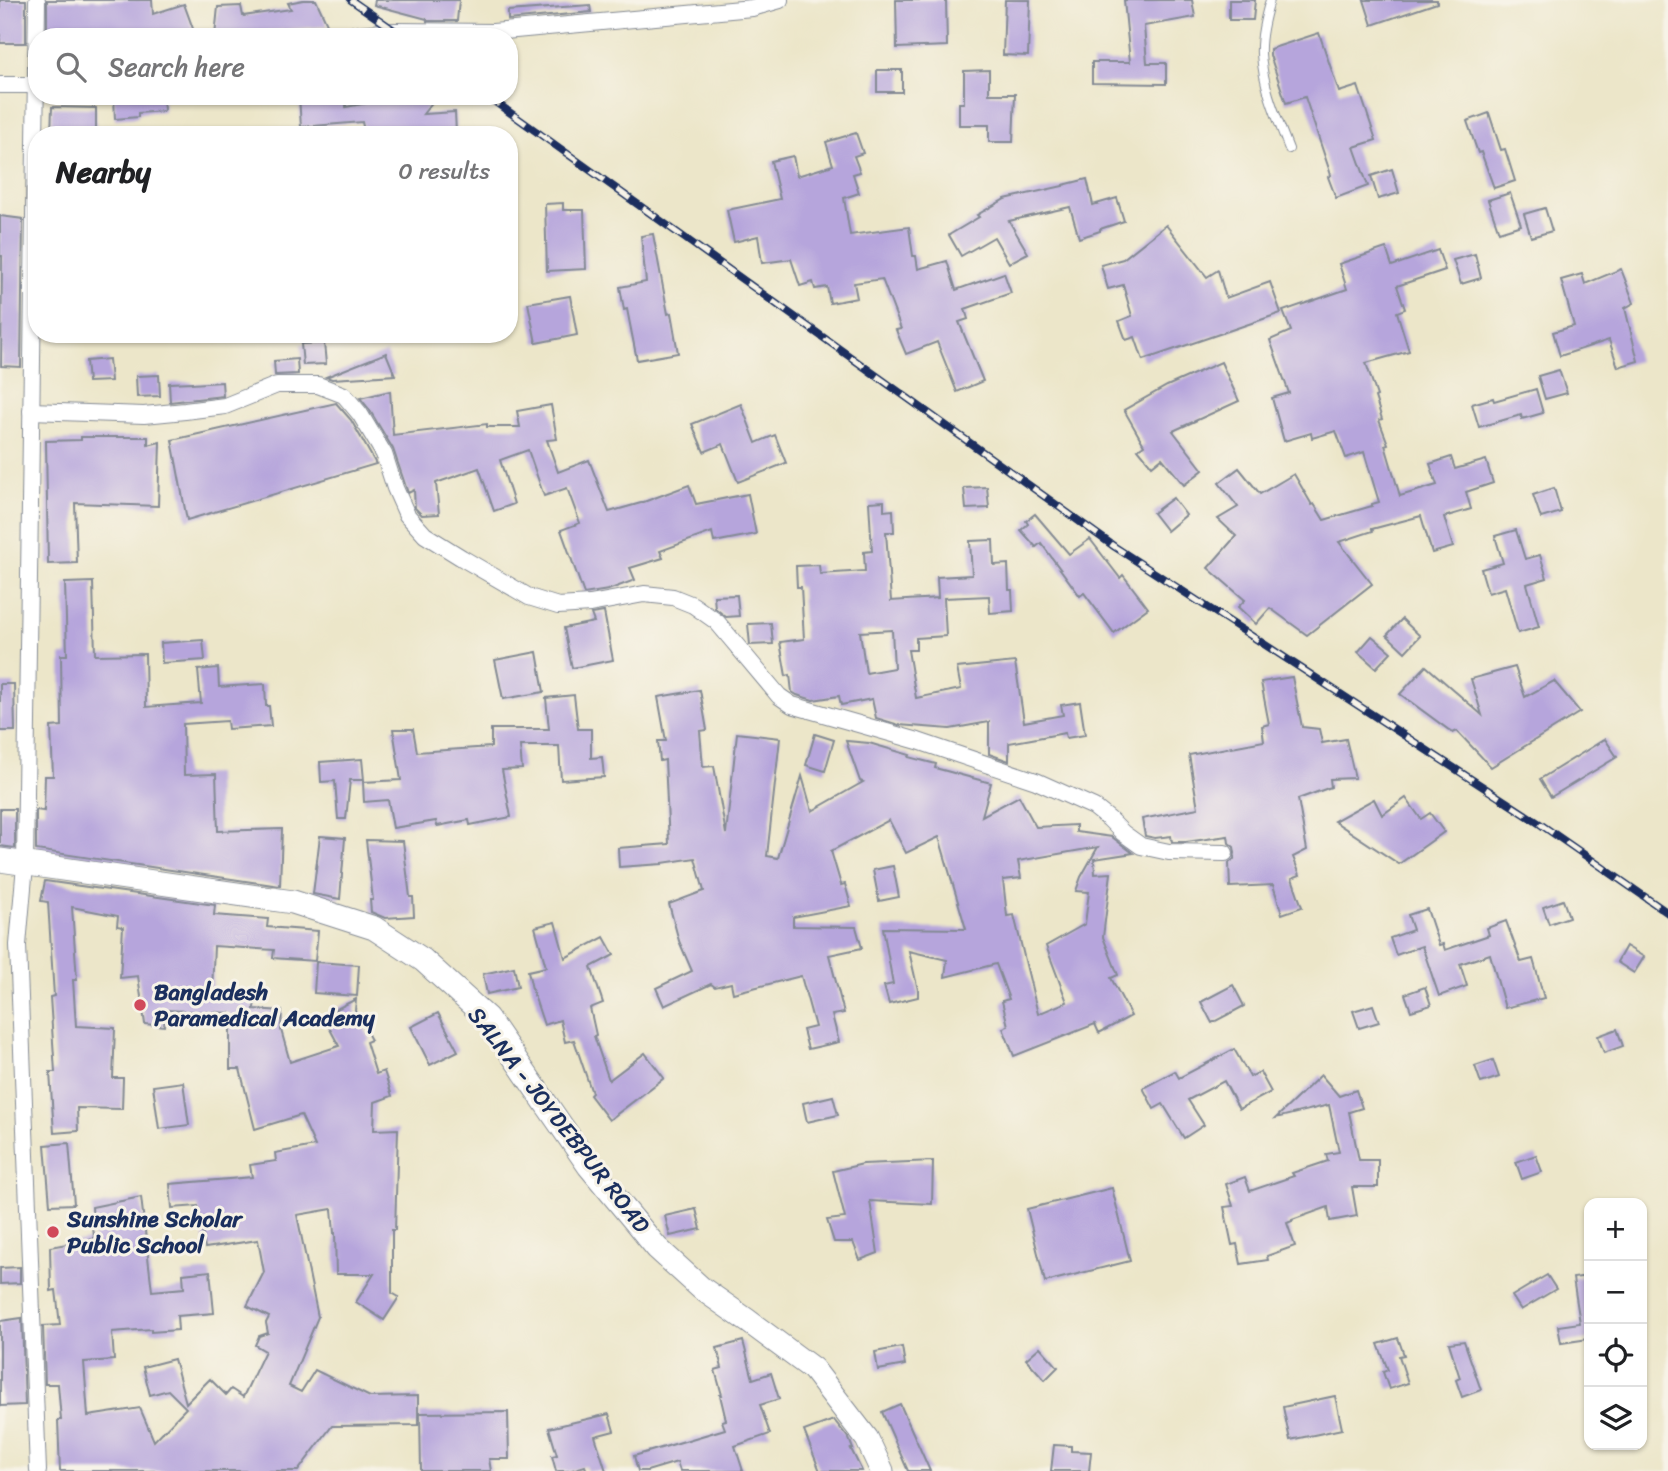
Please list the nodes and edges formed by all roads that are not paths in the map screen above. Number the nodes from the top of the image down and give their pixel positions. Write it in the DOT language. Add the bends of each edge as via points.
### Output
graph roads {
  1 [pos="37,0"];
  2 [pos="780,0"];
  3 [pos="1270,0"];
  4 [pos="37,28"];
  5 [pos="518,30"];
  6 [pos="0,85"];
  7 [pos="28,85"];
  8 [pos="36,105"];
  9 [pos="35,126"];
  10 [pos="1289,149"];
  11 [pos="32,343"];
  12 [pos="31,411"];
  13 [pos="1226,853"];
  14 [pos="0,860"];
  15 [pos="25,865"];
  16 [pos="38,1471"];
  17 [pos="882,1471"];
  1 -- 4 [label="street"];
  2 -- 5 [label="street" via="752,8"];
  3 -- 10 [label="lane" via="1261,54 1269,97"];
  6 -- 7 [label="street"];
  8 -- 9 [label="street"];
  11 -- 12 [label="street"];
  12 -- 13 [label="street" via="144,415 225,406 277,386 318,385 345,395 360,414 384,454 407,515 425,535 529,597 558,606 643,594 673,597 717,622 792,705 1036,781 1094,807 1141,846 1170,852"];
  12 -- 15 [label="street"];
  14 -- 15 [label="main road, SALNA - JOYDEBPUR ROAD"];
  15 -- 16 [label="street" via="18,944"];
  15 -- 17 [label="main road, SALNA - JOYDEBPUR ROAD" via="293,902 374,928 423,960 486,1018 589,1166 657,1248 701,1288 813,1369 867,1439"];
}
